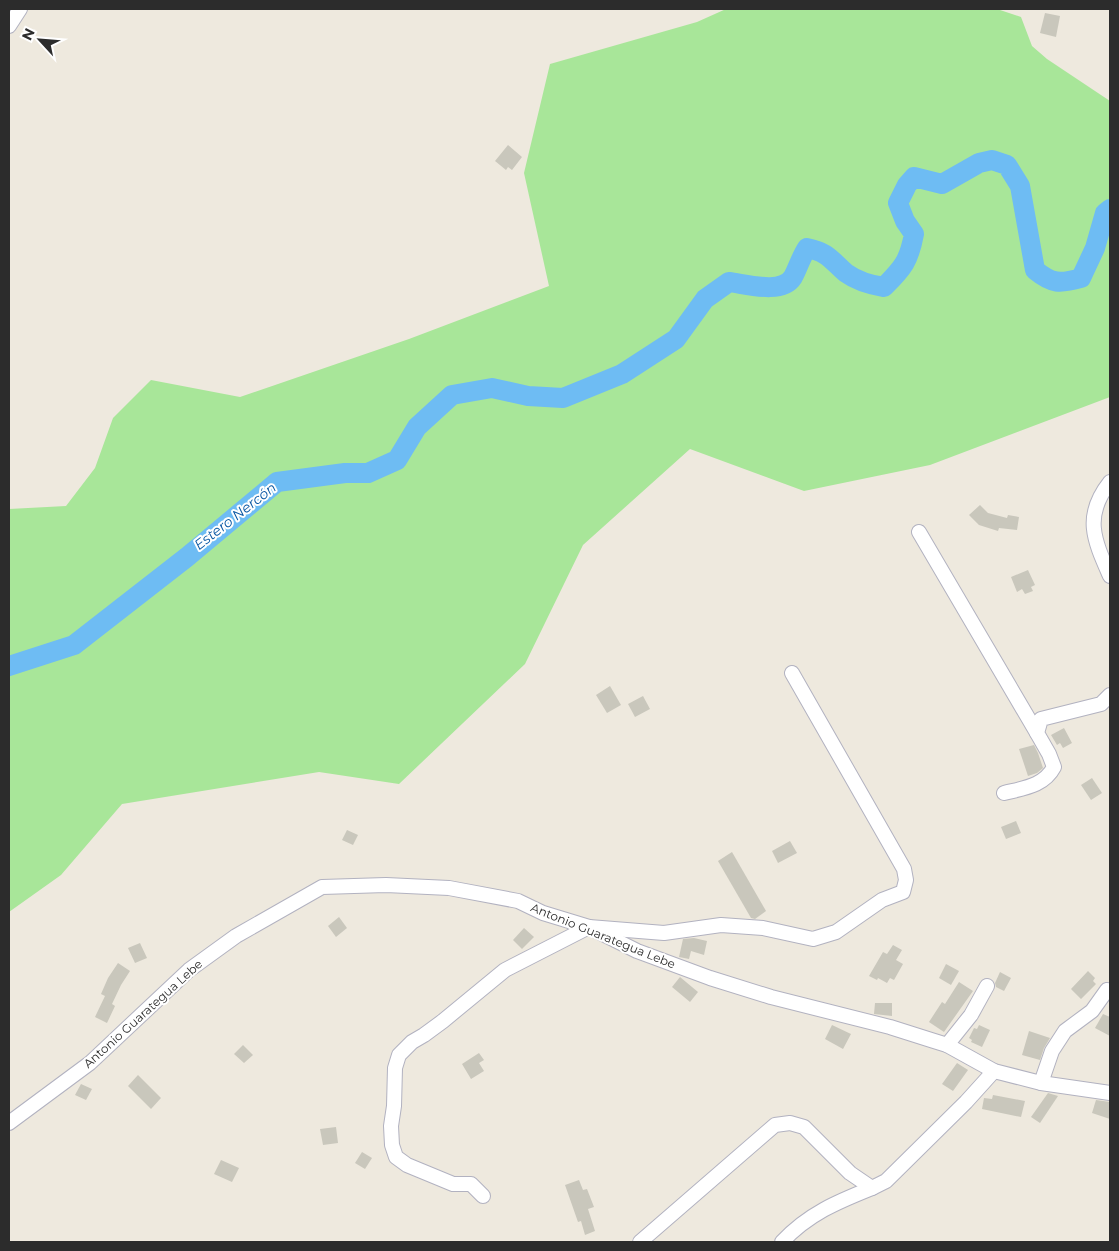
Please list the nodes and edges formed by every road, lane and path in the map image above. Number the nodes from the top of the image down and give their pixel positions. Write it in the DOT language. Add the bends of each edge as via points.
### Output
graph roads {
  1 [pos="20,9"];
  2 [pos="10,22"];
  3 [pos="1110,482"];
  4 [pos="919,532"];
  5 [pos="1110,576"];
  6 [pos="792,673"];
  7 [pos="1110,695"];
  8 [pos="1037,733"];
  9 [pos="1004,793"];
  10 [pos="589,928"];
  11 [pos="987,986"];
  12 [pos="1107,990"];
  13 [pos="947,1045"];
  14 [pos="994,1071"];
  15 [pos="1041,1083"];
  16 [pos="1110,1093"];
  17 [pos="9,1123"];
  18 [pos="872,1188"];
  19 [pos="483,1196"];
  20 [pos="640,1242"];
  21 [pos="782,1242"];
  1 -- 2 [label="street"];
  3 -- 5 [label="street" via="1094,510 1094,533"];
  4 -- 8 [label="street"];
  6 -- 10 [label="street" via="904,869 903,892 882,900 836,932 813,939 763,928 721,925 664,933"];
  7 -- 8 [label="street" via="1101,704 1041,719"];
  8 -- 9 [label="street" via="1054,767 1036,785"];
  10 -- 13 [label="street, Antonio Guarategua Lebe" via="637,951 710,978"];
  10 -- 17 [label="street, Antonio Guarategua Lebe" via="518,901 449,888 386,885 322,887 236,936 189,970 90,1063"];
  10 -- 19 [label="street" via="504,970 399,1055 395,1068 391,1126 396,1157 407,1165 453,1184 470,1184"];
  11 -- 13 [label="street" via="971,1015"];
  12 -- 15 [label="street" via="1092,1011 1065,1031 1052,1050"];
  13 -- 14 [label="street, Antonio Guarategua Lebe"];
  14 -- 15 [label="street, Antonio Guarategua Lebe"];
  14 -- 18 [label="street" via="886,1181"];
  15 -- 16 [label="street, Antonio Guarategua Lebe"];
  18 -- 20 [label="street" via="850,1173 804,1128 790,1123 775,1125"];
  18 -- 21 [label="street" via="811,1216"];
}
